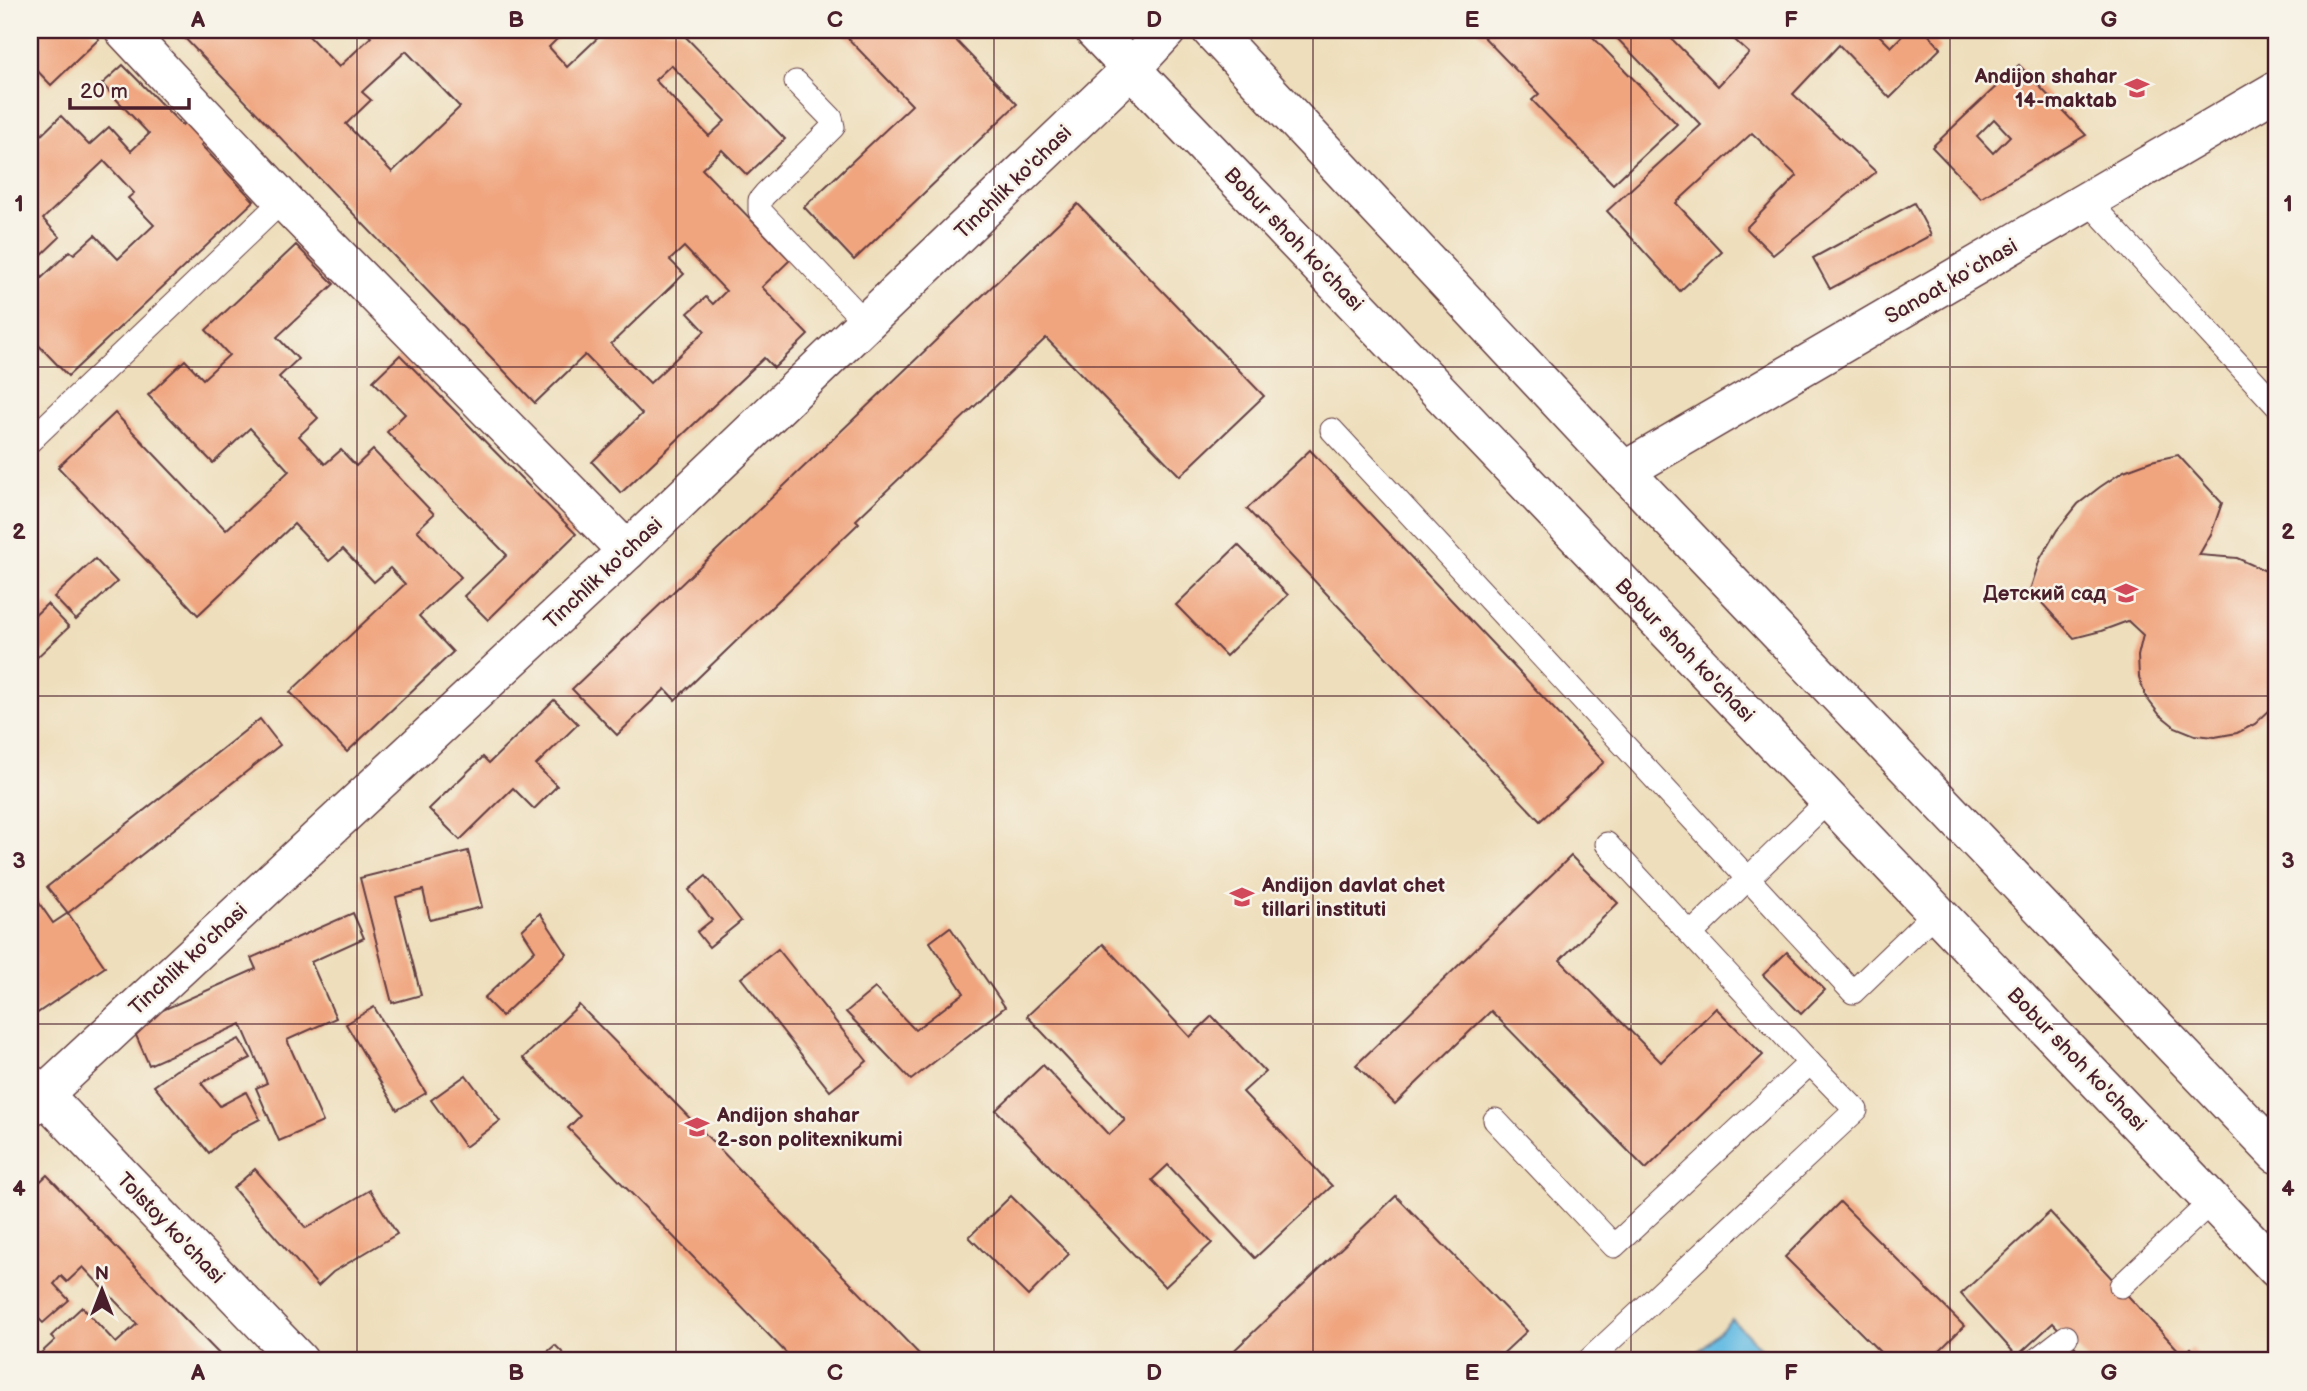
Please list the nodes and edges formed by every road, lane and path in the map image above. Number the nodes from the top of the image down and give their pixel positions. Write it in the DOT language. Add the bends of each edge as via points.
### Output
graph roads {
  1 [pos="124,30"];
  2 [pos="1094,30"];
  3 [pos="1167,30"];
  4 [pos="1211,30"];
  5 [pos="1131,69"];
  6 [pos="796,82"];
  7 [pos="2277,90"];
  8 [pos="283,200"];
  9 [pos="2088,201"];
  10 [pos="866,323"];
  11 [pos="2277,406"];
  12 [pos="1332,430"];
  13 [pos="30,441"];
  14 [pos="1625,471"];
  15 [pos="627,551"];
  16 [pos="1829,800"];
  17 [pos="1607,844"];
  18 [pos="1750,880"];
  19 [pos="1936,912"];
  20 [pos="1691,934"];
  21 [pos="1810,1063"];
  22 [pos="34,1095"];
  23 [pos="1495,1120"];
  24 [pos="2277,1154"];
  25 [pos="2212,1201"];
  26 [pos="2277,1269"];
  27 [pos="2121,1286"];
  28 [pos="2066,1337"];
  29 [pos="299,1361"];
  30 [pos="1588,1361"];
  31 [pos="2035,1361"];
  1 -- 8 [label="street"];
  2 -- 5 [label="street, Bobur shoh ko'chasi"];
  3 -- 5 [label="street, Tinchlik ko'chasi"];
  4 -- 14 [label="street"];
  5 -- 10 [label="street, Tinchlik ko'chasi"];
  5 -- 16 [label="street, Bobur shoh ko'chasi"];
  6 -- 10 [label="lane" via="831,118 833,127 765,194 761,211"];
  7 -- 9 [label="street, Sanoat koʻchasi"];
  8 -- 13 [label="lane"];
  8 -- 15 [label="street"];
  9 -- 11 [label="lane"];
  9 -- 14 [label="street, Sanoat koʻchasi"];
  10 -- 15 [label="street, Tinchlik ko'chasi"];
  12 -- 18 [label="lane"];
  14 -- 24 [label="street"];
  15 -- 22 [label="street, Tinchlik ko'chasi"];
  16 -- 18 [label="lane"];
  16 -- 19 [label="street, Bobur shoh ko'chasi"];
  17 -- 20 [label="lane"];
  18 -- 19 [label="lane" via="1853,992"];
  18 -- 20 [label="lane"];
  19 -- 25 [label="street, Bobur shoh ko'chasi"];
  20 -- 21 [label="lane"];
  21 -- 23 [label="lane" via="1614,1246"];
  21 -- 30 [label="lane" via="1856,1110"];
  22 -- 29 [label="street, Tolstoy ko'chasi"];
  25 -- 26 [label="street, Bobur shoh ko'chasi"];
  25 -- 27 [label="lane"];
  28 -- 31 [label="lane"];
}
